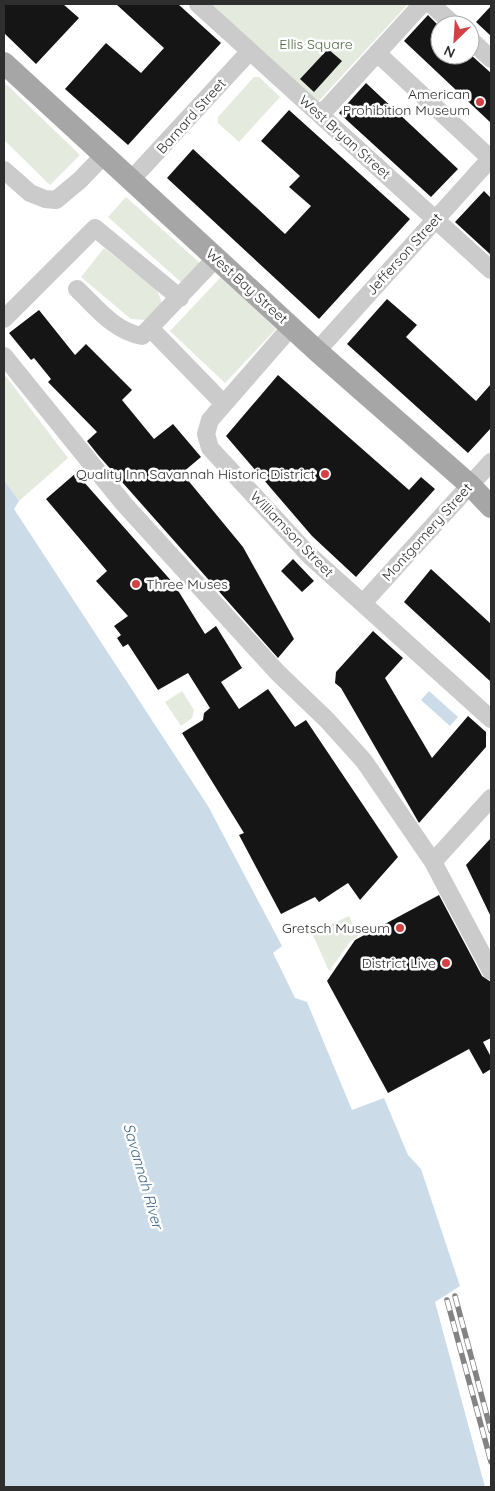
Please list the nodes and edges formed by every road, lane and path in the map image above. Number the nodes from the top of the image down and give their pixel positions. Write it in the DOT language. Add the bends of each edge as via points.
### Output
graph roads {
  1 [pos="198,4"];
  2 [pos="422,4"];
  3 [pos="431,4"];
  4 [pos="443,15"];
  5 [pos="480,49"];
  6 [pos="250,51"];
  7 [pos="377,53"];
  8 [pos="491,59"];
  9 [pos="4,64"];
  10 [pos="318,113"];
  11 [pos="105,154"];
  12 [pos="491,158"];
  13 [pos="4,170"];
  14 [pos="131,180"];
  15 [pos="436,219"];
  16 [pos="216,258"];
  17 [pos="491,270"];
  18 [pos="77,289"];
  19 [pos="180,298"];
  20 [pos="4,320"];
  21 [pos="292,327"];
  22 [pos="150,328"];
  23 [pos="317,351"];
  24 [pos="4,356"];
  25 [pos="224,403"];
  26 [pos="491,462"];
  27 [pos="470,485"];
  28 [pos="491,507"];
  29 [pos="363,603"];
  30 [pos="491,719"];
  31 [pos="491,798"];
  32 [pos="433,862"];
  33 [pos="491,970"];
  1 -- 6 [label="street, West Bryan Street"];
  2 -- 7 [label="street"];
  3 -- 4 [label="street"];
  5 -- 8 [label="street"];
  6 -- 10 [label="street, West Bryan Street"];
  6 -- 14 [label="street, Barnard Street"];
  7 -- 10 [label="street" via="327,108"];
  7 -- 12 [label="street"];
  9 -- 11 [label="main road, West Bay Street"];
  10 -- 15 [label="street, West Bryan Street"];
  11 -- 13 [label="street" via="56,200 45,200 30,193"];
  11 -- 14 [label="main road, West Bay Street"];
  12 -- 15 [label="street, Jefferson Street"];
  14 -- 16 [label="main road, West Bay Street"];
  15 -- 17 [label="street, West Bryan Street"];
  15 -- 23 [label="street, Jefferson Street"];
  16 -- 19 [label="street"];
  16 -- 21 [label="main road, West Bay Street"];
  18 -- 22 [label="street" via="127,333 142,336"];
  19 -- 20 [label="street" via="95,228"];
  19 -- 22 [label="street"];
  21 -- 23 [label="main road, West Bay Street"];
  21 -- 25 [label="street, Williamson Street"];
  22 -- 25 [label="street"];
  23 -- 27 [label="main road, West Bay Street"];
  24 -- 32 [label="street" via="124,504 364,762"];
  25 -- 29 [label="street, Williamson Street" via="210,420 206,434 210,448 291,537"];
  26 -- 27 [label="street, Montgomery Street"];
  27 -- 28 [label="main road, West Bay Street"];
  27 -- 29 [label="street, Montgomery Street"];
  29 -- 30 [label="street, Williamson Street"];
  31 -- 32 [label="street"];
  32 -- 33 [label="street"];
}
